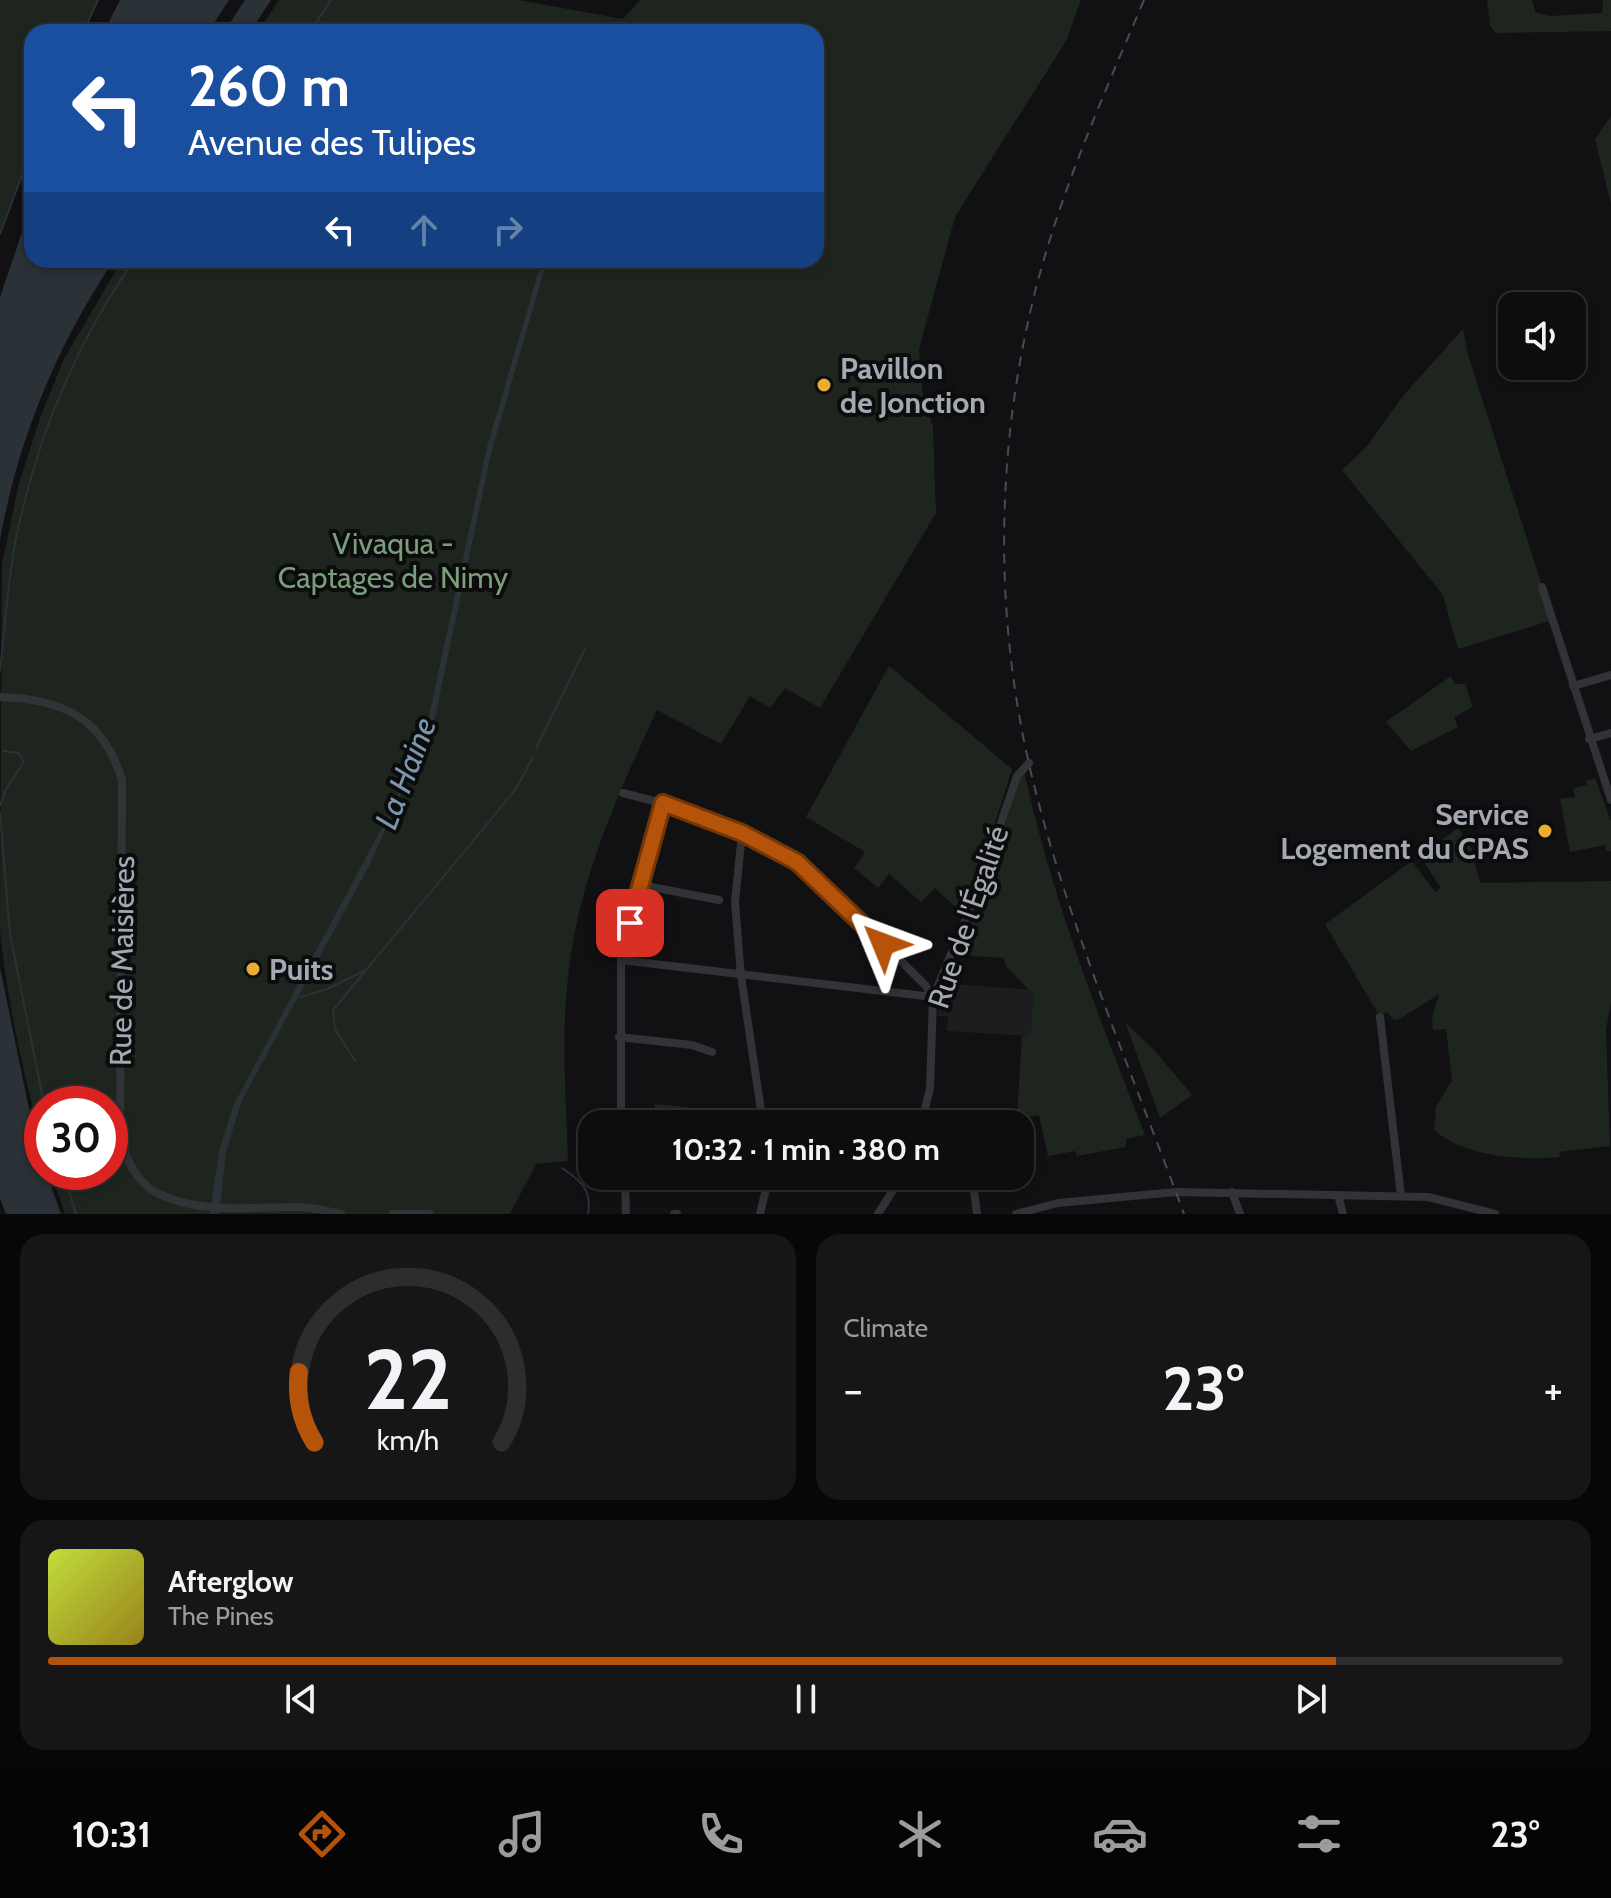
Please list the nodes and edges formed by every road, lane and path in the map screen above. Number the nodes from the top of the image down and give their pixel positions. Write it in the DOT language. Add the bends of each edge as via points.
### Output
graph roads {
  1 [pos="1542,587"];
  2 [pos="1611,675"];
  3 [pos="1573,686"];
  4 [pos="2,697"];
  5 [pos="1611,733"];
  6 [pos="1589,739"];
  7 [pos="1029,763"];
  8 [pos="623,793"];
  9 [pos="1611,800"];
  10 [pos="663,803"];
  11 [pos="742,833"];
  12 [pos="641,885"];
  13 [pos="719,900"];
  14 [pos="621,960"];
  15 [pos="741,976"];
  16 [pos="933,997"];
  17 [pos="1380,1017"];
  18 [pos="619,1037"];
  19 [pos="712,1052"];
  20 [pos="621,1110"];
  21 [pos="761,1110"];
  22 [pos="925,1110"];
  23 [pos="625,1190"];
  24 [pos="766,1190"];
  25 [pos="893,1190"];
  26 [pos="974,1190"];
  27 [pos="1232,1192"];
  28 [pos="1338,1195"];
  29 [pos="1401,1196"];
  30 [pos="341,1214"];
  31 [pos="393,1214"];
  32 [pos="430,1214"];
  33 [pos="626,1214"];
  34 [pos="760,1214"];
  35 [pos="878,1214"];
  36 [pos="977,1214"];
  37 [pos="1016,1214"];
  38 [pos="1240,1214"];
  39 [pos="1343,1214"];
  40 [pos="1495,1214"];
  1 -- 3 [label="street"];
  2 -- 3 [label="street"];
  3 -- 6 [label="street"];
  4 -- 30 [label="street, Rue de Maisières" via="46,701 72,712 99,734 122,780 121,1142 134,1172 154,1192 184,1209 223,1212 293,1206"];
  5 -- 6 [label="street"];
  6 -- 9 [label="street"];
  7 -- 16 [label="street, Rue de l'Égalité" via="1017,776 978,890"];
  8 -- 10 [label="street"];
  10 -- 11 [label="street"];
  10 -- 12 [label="street"];
  11 -- 15 [label="street" via="735,902"];
  11 -- 16 [label="street" via="797,862"];
  12 -- 13 [label="street"];
  12 -- 14 [label="street"];
  14 -- 15 [label="street"];
  14 -- 18 [label="street"];
  15 -- 16 [label="street"];
  15 -- 21 [label="street"];
  16 -- 22 [label="street, Rue de l'Égalité"];
  17 -- 29 [label="street"];
  18 -- 19 [label="street"];
  18 -- 20 [label="street"];
  23 -- 33 [label="street"];
  24 -- 34 [label="street"];
  25 -- 35 [label="street"];
  26 -- 36 [label="street"];
  27 -- 28 [label="street"];
  27 -- 37 [label="street" via="1058,1203"];
  27 -- 38 [label="street"];
  28 -- 29 [label="street"];
  28 -- 39 [label="street"];
  29 -- 40 [label="street" via="1444,1199"];
  31 -- 32 [label="street"];
}
